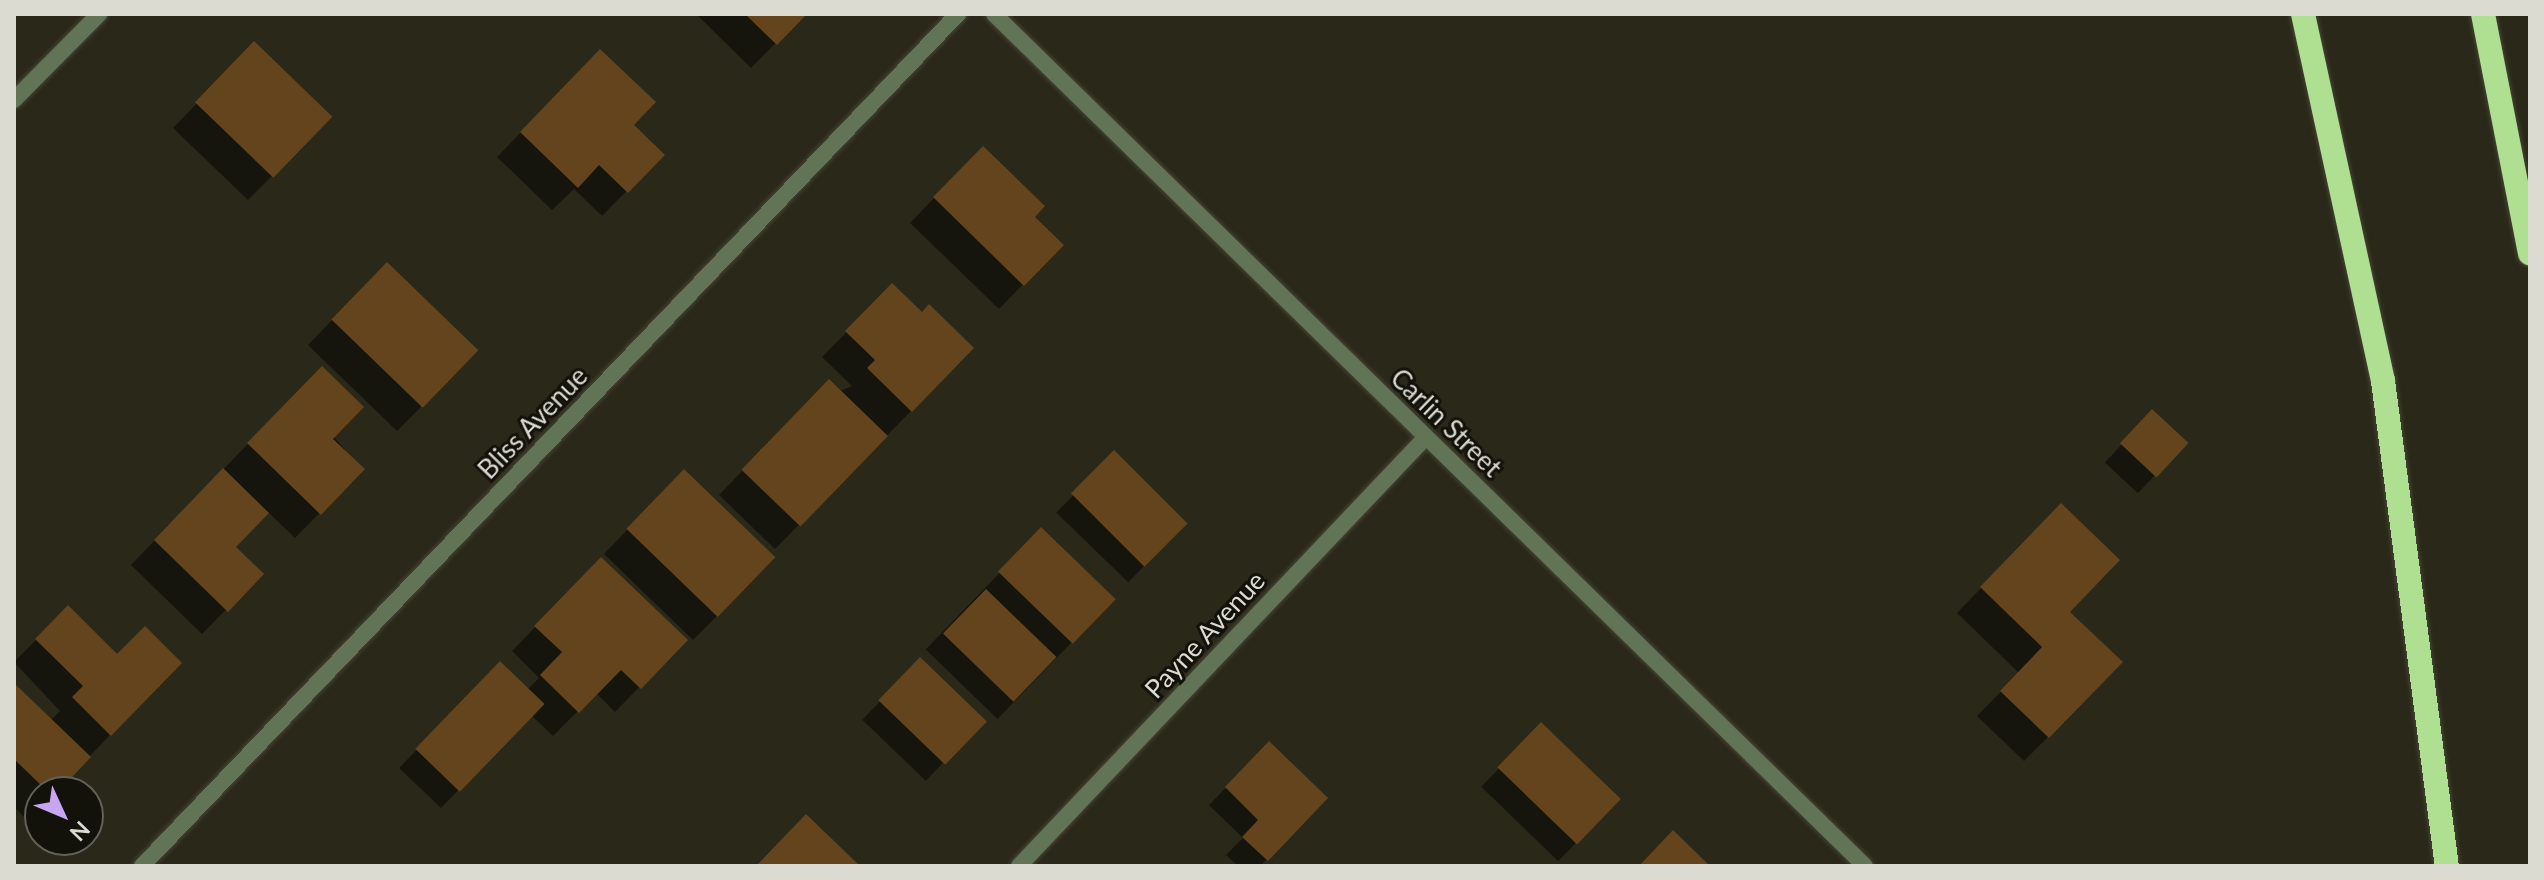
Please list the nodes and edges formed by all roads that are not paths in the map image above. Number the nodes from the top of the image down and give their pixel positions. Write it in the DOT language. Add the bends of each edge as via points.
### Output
graph roads {
  1 [pos="99,14"];
  2 [pos="958,14"];
  3 [pos="994,14"];
  4 [pos="2303,14"];
  5 [pos="2483,14"];
  6 [pos="14,100"];
  7 [pos="2530,253"];
  8 [pos="1426,437"];
  9 [pos="142,866"];
  10 [pos="1019,866"];
  11 [pos="1865,866"];
  12 [pos="2447,866"];
  1 -- 6 [label="street"];
  2 -- 9 [label="street, Bliss Avenue"];
  3 -- 8 [label="street, Carlin Street"];
  4 -- 12 [label="highway" via="2383,381"];
  5 -- 7 [label="highway"];
  8 -- 10 [label="street, Payne Avenue"];
  8 -- 11 [label="street, Carlin Street"];
}
